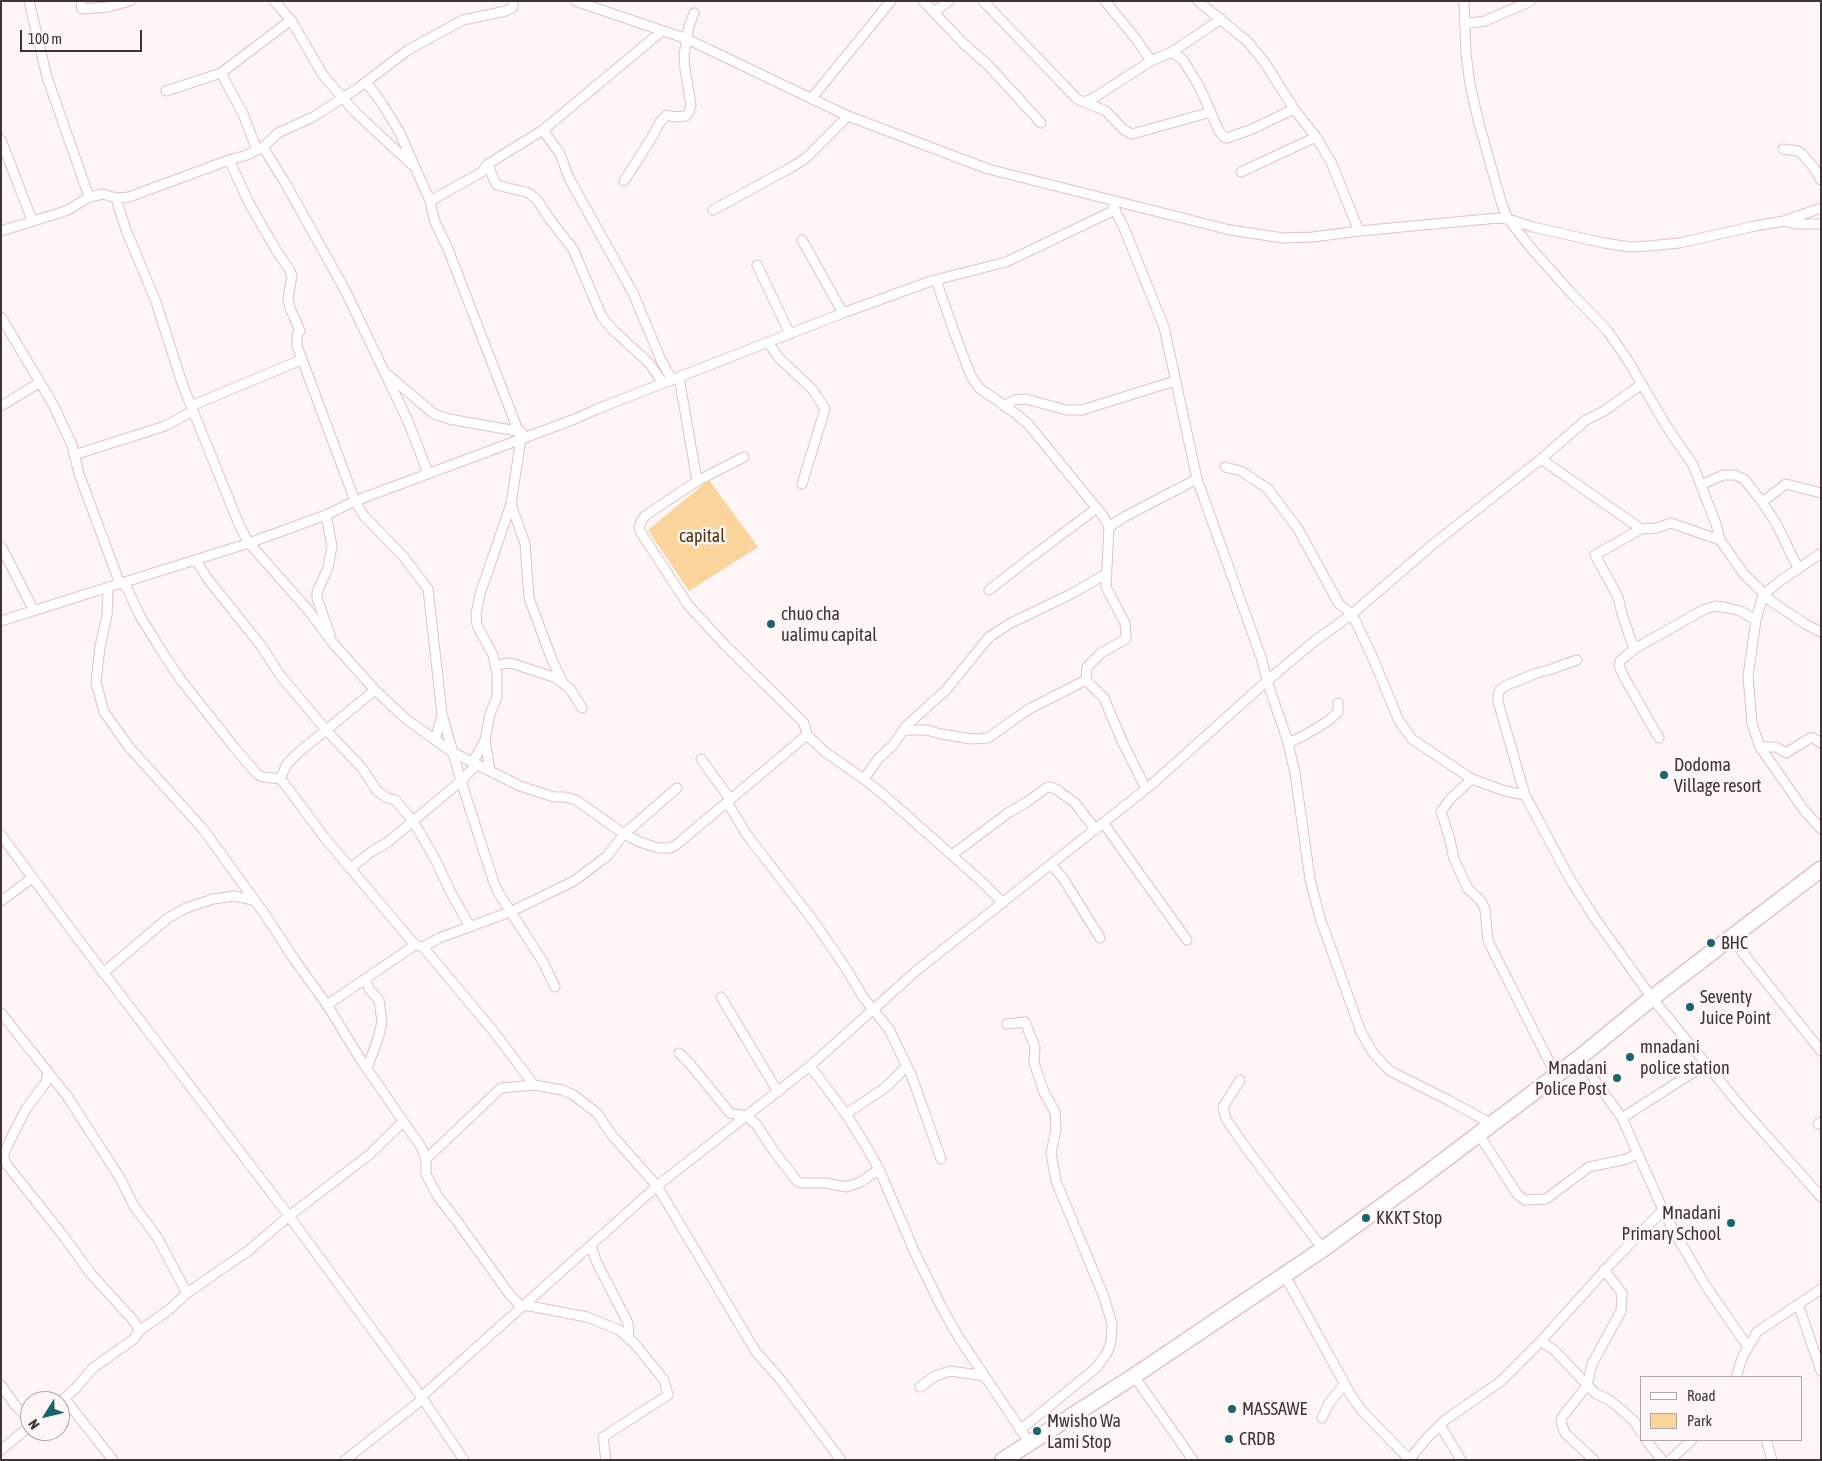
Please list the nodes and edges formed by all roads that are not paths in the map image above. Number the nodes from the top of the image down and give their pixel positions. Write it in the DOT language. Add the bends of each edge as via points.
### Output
graph roads {
  1 [pos="29,1"];
  2 [pos="81,1"];
  3 [pos="130,1"];
  4 [pos="274,1"];
  5 [pos="514,1"];
  6 [pos="575,1"];
  7 [pos="891,1"];
  8 [pos="923,1"];
  9 [pos="949,1"];
  10 [pos="983,1"];
  11 [pos="1106,1"];
  12 [pos="1198,1"];
  13 [pos="1464,1"];
  14 [pos="1531,1"];
  15 [pos="934,12"];
  16 [pos="694,13"];
  17 [pos="1221,18"];
  18 [pos="291,20"];
  19 [pos="1464,24"];
  20 [pos="662,31"];
  21 [pos="687,39"];
  22 [pos="1172,52"];
  23 [pos="1151,61"];
  24 [pos="221,73"];
  25 [pos="366,82"];
  26 [pos="166,91"];
  27 [pos="344,97"];
  28 [pos="811,99"];
  29 [pos="1084,102"];
  30 [pos="1294,109"];
  31 [pos="1212,112"];
  32 [pos="848,116"];
  33 [pos="1041,123"];
  34 [pos="543,130"];
  35 [pos="1316,137"];
  36 [pos="1,140"];
  37 [pos="260,148"];
  38 [pos="1783,149"];
  39 [pos="229,160"];
  40 [pos="488,164"];
  41 [pos="415,167"];
  42 [pos="1241,172"];
  43 [pos="1821,180"];
  44 [pos="624,181"];
  45 [pos="89,197"];
  46 [pos="116,198"];
  47 [pos="1109,199"];
  48 [pos="430,201"];
  49 [pos="1821,208"];
  50 [pos="713,210"];
  51 [pos="1115,210"];
  52 [pos="1508,219"];
  53 [pos="32,220"];
  54 [pos="1784,222"];
  55 [pos="1821,224"];
  56 [pos="1,231"];
  57 [pos="1359,231"];
  58 [pos="802,240"];
  59 [pos="757,265"];
  60 [pos="936,280"];
  61 [pos="843,313"];
  62 [pos="1,317"];
  63 [pos="790,334"];
  64 [pos="768,342"];
  65 [pos="301,360"];
  66 [pos="384,372"];
  67 [pos="672,380"];
  68 [pos="1175,380"];
  69 [pos="39,383"];
  70 [pos="1642,384"];
  71 [pos="1,406"];
  72 [pos="1004,406"];
  73 [pos="192,409"];
  74 [pos="520,435"];
  75 [pos="74,455"];
  76 [pos="744,457"];
  77 [pos="1541,460"];
  78 [pos="1225,467"];
  79 [pos="428,473"];
  80 [pos="1197,479"];
  81 [pos="697,481"];
  82 [pos="802,484"];
  83 [pos="1702,485"];
  84 [pos="1821,493"];
  85 [pos="355,501"];
  86 [pos="1762,502"];
  87 [pos="511,504"];
  88 [pos="1097,508"];
  89 [pos="326,515"];
  90 [pos="1109,527"];
  91 [pos="1641,529"];
  92 [pos="1720,540"];
  93 [pos="249,544"];
  94 [pos="1,546"];
  95 [pos="1820,554"];
  96 [pos="196,560"];
  97 [pos="1798,568"];
  98 [pos="1106,574"];
  99 [pos="122,583"];
  100 [pos="108,588"];
  101 [pos="989,590"];
  102 [pos="1763,595"];
  103 [pos="34,611"];
  104 [pos="1352,614"];
  105 [pos="1756,620"];
  106 [pos="1,621"];
  107 [pos="1821,632"];
  108 [pos="332,642"];
  109 [pos="1634,649"];
  110 [pos="1577,660"];
  111 [pos="496,666"];
  112 [pos="1086,680"];
  113 [pos="1267,681"];
  114 [pos="563,683"];
  115 [pos="375,690"];
  116 [pos="1338,703"];
  117 [pos="582,708"];
  118 [pos="442,714"];
  119 [pos="326,730"];
  120 [pos="904,730"];
  121 [pos="806,735"];
  122 [pos="1659,738"];
  123 [pos="1818,738"];
  124 [pos="435,740"];
  125 [pos="485,740"];
  126 [pos="1288,743"];
  127 [pos="1760,747"];
  128 [pos="452,752"];
  129 [pos="701,759"];
  130 [pos="476,763"];
  131 [pos="490,771"];
  132 [pos="864,779"];
  133 [pos="1472,779"];
  134 [pos="280,780"];
  135 [pos="461,781"];
  136 [pos="677,788"];
  137 [pos="1146,789"];
  138 [pos="1525,795"];
  139 [pos="729,800"];
  140 [pos="413,821"];
  141 [pos="1104,824"];
  142 [pos="1821,829"];
  143 [pos="1096,830"];
  144 [pos="624,834"];
  145 [pos="1,835"];
  146 [pos="952,855"];
  147 [pos="1051,865"];
  148 [pos="351,868"];
  149 [pos="1821,869"];
  150 [pos="32,878"];
  151 [pos="253,900"];
  152 [pos="1,901"];
  153 [pos="1003,903"];
  154 [pos="510,912"];
  155 [pos="470,927"];
  156 [pos="1100,938"];
  157 [pos="1731,938"];
  158 [pos="1187,940"];
  159 [pos="419,946"];
  160 [pos="103,973"];
  161 [pos="366,979"];
  162 [pos="555,986"];
  163 [pos="721,997"];
  164 [pos="1652,998"];
  165 [pos="327,1005"];
  166 [pos="873,1009"];
  167 [pos="1,1013"];
  168 [pos="1007,1024"];
  169 [pos="1821,1051"];
  170 [pos="679,1053"];
  171 [pos="1579,1058"];
  172 [pos="1706,1064"];
  173 [pos="810,1066"];
  174 [pos="907,1066"];
  175 [pos="367,1068"];
  176 [pos="48,1071"];
  177 [pos="1556,1075"];
  178 [pos="1240,1080"];
  179 [pos="534,1085"];
  180 [pos="778,1092"];
  181 [pos="846,1114"];
  182 [pos="746,1116"];
  183 [pos="1622,1118"];
  184 [pos="403,1122"];
  185 [pos="1492,1124"];
  186 [pos="1478,1133"];
  187 [pos="3,1152"];
  188 [pos="1637,1153"];
  189 [pos="426,1158"];
  190 [pos="941,1159"];
  191 [pos="879,1170"];
  192 [pos="657,1186"];
  193 [pos="1821,1197"];
  194 [pos="1663,1210"];
  195 [pos="289,1216"];
  196 [pos="591,1246"];
  197 [pos="1323,1249"];
  198 [pos="1604,1270"];
  199 [pos="1284,1274"];
  200 [pos="1821,1289"];
  201 [pos="187,1293"];
  202 [pos="1798,1304"];
  203 [pos="523,1306"];
  204 [pos="139,1331"];
  205 [pos="629,1339"];
  206 [pos="1541,1341"];
  207 [pos="1748,1347"];
  208 [pos="1741,1367"];
  209 [pos="1821,1371"];
  210 [pos="984,1376"];
  211 [pos="1134,1376"];
  212 [pos="1736,1376"];
  213 [pos="1744,1376"];
  214 [pos="1344,1384"];
  215 [pos="1,1385"];
  216 [pos="1587,1386"];
  217 [pos="920,1387"];
  218 [pos="70,1393"];
  219 [pos="422,1398"];
  220 [pos="20,1409"];
  221 [pos="70,1409"];
  222 [pos="1322,1418"];
  223 [pos="1440,1425"];
  224 [pos="1020,1430"];
  225 [pos="1640,1430"];
  226 [pos="20,1434"];
  227 [pos="1647,1441"];
  228 [pos="1691,1441"];
  229 [pos="1766,1441"];
  230 [pos="1029,1442"];
  231 [pos="1,1450"];
  232 [pos="1409,1459"];
  233 [pos="113,1460"];
  234 [pos="345,1460"];
  235 [pos="464,1460"];
  236 [pos="606,1460"];
  237 [pos="841,1460"];
  238 [pos="1003,1460"];
  239 [pos="1193,1460"];
  240 [pos="1460,1460"];
  241 [pos="1594,1460"];
  242 [pos="1662,1460"];
  243 [pos="1670,1460"];
  244 [pos="1772,1460"];
  1 -- 45 [label="street" via="47,76"];
  2 -- 3 [label="street" via="82,9"];
  4 -- 18 [label="street"];
  5 -- 25 [label="street" via="513,7 506,11 453,24 408,50"];
  6 -- 20 [label="street"];
  7 -- 28 [label="street"];
  8 -- 15 [label="street"];
  9 -- 15 [label="street"];
  10 -- 29 [label="street" via="1077,99"];
  11 -- 23 [label="street"];
  12 -- 17 [label="street"];
  13 -- 19 [label="street"];
  14 -- 19 [label="street" via="1485,21"];
  15 -- 33 [label="street"];
  16 -- 21 [label="street"];
  17 -- 22 [label="street"];
  17 -- 30 [label="street" via="1248,42 1265,63"];
  18 -- 24 [label="street"];
  18 -- 27 [label="street" via="323,75"];
  19 -- 52 [label="street" via="1478,120"];
  20 -- 21 [label="street"];
  20 -- 34 [label="street"];
  21 -- 28 [label="street"];
  21 -- 44 [label="street" via="685,62 691,104 689,112 686,116 668,115 660,122"];
  22 -- 23 [label="street"];
  22 -- 31 [label="street" via="1183,60"];
  23 -- 29 [label="street"];
  24 -- 26 [label="street"];
  24 -- 37 [label="street"];
  25 -- 27 [label="street"];
  25 -- 41 [label="street" via="398,131"];
  27 -- 37 [label="street" via="278,134"];
  27 -- 41 [label="street" via="355,112"];
  28 -- 32 [label="street"];
  29 -- 31 [label="street" via="1106,111 1132,134"];
  30 -- 31 [label="street" via="1227,138 1219,131"];
  30 -- 35 [label="street"];
  32 -- 47 [label="street" via="988,169"];
  32 -- 50 [label="street" via="806,158"];
  34 -- 40 [label="street"];
  34 -- 67 [label="street" via="560,154 569,178 633,293"];
  35 -- 42 [label="street"];
  35 -- 57 [label="street" via="1331,162"];
  36 -- 53 [label="street"];
  37 -- 39 [label="street"];
  37 -- 66 [label="street" via="287,186 345,290"];
  38 -- 43 [label="street" via="1802,154"];
  39 -- 46 [label="street" via="129,197"];
  39 -- 65 [label="street" via="249,203 290,269 288,298 300,331 296,341"];
  40 -- 48 [label="street" via="482,172"];
  40 -- 67 [label="street" via="497,185 529,193 538,201 574,249 602,317 649,363"];
  41 -- 48 [label="street"];
  45 -- 46 [label="street" via="103,194"];
  45 -- 53 [label="street" via="68,210"];
  46 -- 73 [label="street"];
  47 -- 51 [label="street"];
  47 -- 57 [label="street" via="1230,230 1283,238"];
  48 -- 74 [label="street" via="435,222"];
  49 -- 54 [label="street"];
  51 -- 60 [label="street" via="1006,262"];
  51 -- 68 [label="street" via="1164,328"];
  52 -- 54 [label="street" via="1630,247 1679,243"];
  52 -- 57 [label="street"];
  52 -- 70 [label="street" via="1561,282 1606,328"];
  53 -- 56 [label="street"];
  54 -- 55 [label="street"];
  58 -- 61 [label="street"];
  59 -- 63 [label="street"];
  60 -- 61 [label="street"];
  60 -- 72 [label="street" via="974,382"];
  61 -- 63 [label="street"];
  62 -- 69 [label="street"];
  63 -- 64 [label="street"];
  64 -- 67 [label="street"];
  64 -- 82 [label="street" via="779,358 813,390 825,409"];
  65 -- 73 [label="street"];
  65 -- 85 [label="street"];
  66 -- 74 [label="street" via="434,414"];
  66 -- 79 [label="street" via="407,418"];
  67 -- 74 [label="street" via="534,434"];
  67 -- 81 [label="street"];
  68 -- 72 [label="street" via="1082,410 1066,410 1026,399"];
  68 -- 80 [label="street"];
  69 -- 71 [label="street"];
  69 -- 75 [label="street" via="54,406"];
  70 -- 77 [label="street" via="1586,420"];
  70 -- 83 [label="street"];
  72 -- 88 [label="street" via="1029,425"];
  73 -- 75 [label="street" via="165,426"];
  73 -- 93 [label="street"];
  74 -- 79 [label="street"];
  74 -- 87 [label="street"];
  75 -- 99 [label="street"];
  76 -- 81 [label="street"];
  77 -- 91 [label="street"];
  77 -- 104 [label="street" via="1439,539"];
  78 -- 104 [label="street" via="1241,471 1268,489 1298,529 1339,604"];
  79 -- 85 [label="street"];
  80 -- 90 [label="street"];
  80 -- 113 [label="street"];
  81 -- 121 [label="street" via="646,515 642,520 641,534 695,612 804,723"];
  83 -- 86 [label="street" via="1716,477 1740,476"];
  83 -- 92 [label="street"];
  84 -- 86 [label="street" via="1786,484"];
  85 -- 89 [label="street"];
  85 -- 118 [label="street" via="364,516 403,556 428,589"];
  86 -- 97 [label="street" via="1784,537"];
  87 -- 111 [label="street" via="476,614 477,625"];
  87 -- 114 [label="street" via="525,544 529,598"];
  88 -- 90 [label="street"];
  88 -- 101 [label="street"];
  89 -- 93 [label="street"];
  89 -- 108 [label="street" via="332,546 317,598"];
  90 -- 98 [label="street"];
  91 -- 92 [label="street" via="1670,523"];
  91 -- 109 [label="street" via="1595,555 1618,597"];
  92 -- 102 [label="street"];
  93 -- 96 [label="street"];
  93 -- 108 [label="street" via="309,610"];
  94 -- 103 [label="street"];
  95 -- 97 [label="street"];
  96 -- 99 [label="street"];
  96 -- 119 [label="street" via="280,675"];
  97 -- 102 [label="street"];
  98 -- 112 [label="street" via="1106,587 1126,623 1126,640 1101,653 1087,667"];
  98 -- 120 [label="street" via="989,637 946,690"];
  99 -- 100 [label="street"];
  99 -- 134 [label="street" via="153,637 196,700 257,774"];
  100 -- 103 [label="street"];
  100 -- 151 [label="street" via="96,682 104,712 129,747 203,829"];
  102 -- 105 [label="street"];
  102 -- 107 [label="street"];
  103 -- 106 [label="street"];
  104 -- 113 [label="street"];
  104 -- 133 [label="street" via="1406,731 1412,739"];
  105 -- 109 [label="street" via="1740,611 1716,606"];
  105 -- 127 [label="street" via="1748,676 1752,724"];
  108 -- 115 [label="street"];
  109 -- 122 [label="street" via="1620,660 1619,666"];
  110 -- 138 [label="street" via="1507,685 1498,695"];
  111 -- 114 [label="street" via="514,664 551,675"];
  111 -- 125 [label="street" via="498,692"];
  112 -- 120 [label="street" via="1029,709 988,738 972,739 927,730"];
  112 -- 137 [label="street" via="1104,698"];
  113 -- 126 [label="street"];
  113 -- 137 [label="street"];
  114 -- 117 [label="street"];
  115 -- 119 [label="street"];
  115 -- 124 [label="street"];
  116 -- 126 [label="street" via="1338,712 1328,721"];
  118 -- 124 [label="street"];
  118 -- 128 [label="street"];
  119 -- 134 [label="street" via="287,764"];
  119 -- 140 [label="street" via="362,768 378,791 395,800"];
  120 -- 132 [label="street"];
  121 -- 132 [label="street"];
  121 -- 139 [label="street"];
  123 -- 127 [label="street" via="1786,753 1776,747"];
  124 -- 128 [label="street"];
  125 -- 130 [label="street"];
  125 -- 131 [label="street"];
  126 -- 185 [label="street" via="1310,879 1361,1032 1373,1053 1390,1071"];
  127 -- 142 [label="street"];
  128 -- 130 [label="street"];
  128 -- 135 [label="street"];
  129 -- 139 [label="street"];
  130 -- 131 [label="street"];
  130 -- 135 [label="street"];
  131 -- 144 [label="street" via="520,786 576,800"];
  132 -- 146 [label="street"];
  133 -- 138 [label="street"];
  133 -- 177 [label="street" via="1441,812 1454,859 1468,889 1485,909 1488,941"];
  134 -- 148 [label="street"];
  135 -- 140 [label="street"];
  135 -- 154 [label="street" via="493,880"];
  136 -- 144 [label="street"];
  137 -- 141 [label="street"];
  138 -- 164 [label="street" via="1594,918"];
  139 -- 144 [label="street" via="670,848 649,846"];
  139 -- 166 [label="street" via="748,836 815,923"];
  140 -- 148 [label="street"];
  140 -- 155 [label="street"];
  141 -- 143 [label="street"];
  141 -- 158 [label="street"];
  143 -- 146 [label="street" via="1075,803 1051,787 1008,812"];
  143 -- 147 [label="street"];
  144 -- 154 [label="street" via="607,856 574,881"];
  145 -- 150 [label="street"];
  146 -- 153 [label="street"];
  147 -- 153 [label="street"];
  147 -- 156 [label="street"];
  148 -- 159 [label="street"];
  149 -- 157 [label="highway"];
  150 -- 152 [label="street"];
  150 -- 160 [label="street"];
  151 -- 160 [label="street" via="234,896 186,908 168,918"];
  151 -- 165 [label="street"];
  153 -- 166 [label="street"];
  154 -- 155 [label="street"];
  154 -- 162 [label="street"];
  155 -- 159 [label="street"];
  157 -- 164 [label="highway"];
  157 -- 169 [label="street"];
  159 -- 161 [label="street"];
  159 -- 179 [label="street" via="494,1032"];
  160 -- 195 [label="street"];
  161 -- 165 [label="street"];
  161 -- 175 [label="street" via="369,989 379,1000 382,1022"];
  163 -- 180 [label="street"];
  164 -- 171 [label="highway"];
  164 -- 172 [label="street"];
  165 -- 175 [label="street"];
  166 -- 173 [label="street"];
  166 -- 174 [label="street" via="889,1029"];
  167 -- 176 [label="street"];
  168 -- 224 [label="street" via="1025,1022 1035,1047 1034,1063 1055,1112 1056,1129 1051,1153 1056,1181 1112,1324 1109,1348 1096,1368"];
  170 -- 182 [label="street" via="730,1113"];
  171 -- 177 [label="highway"];
  171 -- 183 [label="street"];
  172 -- 183 [label="street"];
  172 -- 193 [label="street"];
  173 -- 180 [label="street"];
  173 -- 181 [label="street"];
  174 -- 181 [label="street" via="890,1084"];
  174 -- 190 [label="street"];
  175 -- 184 [label="street"];
  176 -- 187 [label="street" via="46,1082 26,1109"];
  176 -- 201 [label="street" via="157,1237"];
  177 -- 185 [label="highway"];
  178 -- 197 [label="street" via="1223,1107 1226,1119"];
  179 -- 189 [label="street" via="501,1088"];
  179 -- 192 [label="street" via="572,1094 597,1113 611,1134"];
  180 -- 182 [label="street"];
  181 -- 191 [label="street"];
  182 -- 191 [label="street" via="756,1124 801,1183 846,1187"];
  182 -- 192 [label="street"];
  183 -- 188 [label="street"];
  184 -- 189 [label="street"];
  184 -- 195 [label="street" via="369,1155"];
  185 -- 186 [label="highway"];
  186 -- 188 [label="street" via="1517,1194 1525,1200 1546,1199 1589,1168"];
  186 -- 197 [label="highway"];
  187 -- 204 [label="street" via="6,1165"];
  188 -- 194 [label="street"];
  189 -- 203 [label="street" via="426,1174 438,1197 510,1295"];
  191 -- 210 [label="street" via="942,1308"];
  192 -- 196 [label="street"];
  192 -- 237 [label="street" via="756,1352 780,1378"];
  194 -- 198 [label="street"];
  194 -- 207 [label="street" via="1706,1286"];
  195 -- 201 [label="street" via="248,1251"];
  195 -- 219 [label="street"];
  196 -- 203 [label="street"];
  196 -- 205 [label="street" via="628,1323"];
  197 -- 199 [label="highway"];
  198 -- 206 [label="street"];
  198 -- 216 [label="street" via="1622,1293 1621,1311 1592,1364"];
  199 -- 211 [label="highway"];
  199 -- 214 [label="street"];
  200 -- 202 [label="street"];
  201 -- 204 [label="street"];
  202 -- 207 [label="street" via="1758,1332"];
  202 -- 209 [label="street"];
  203 -- 205 [label="street" via="587,1317 619,1330"];
  203 -- 219 [label="street"];
  204 -- 218 [label="street" via="134,1339 93,1368"];
  205 -- 236 [label="street" via="664,1380 668,1395 603,1437"];
  206 -- 216 [label="street"];
  206 -- 223 [label="street" via="1500,1382"];
  207 -- 208 [label="street"];
  208 -- 212 [label="street"];
  208 -- 213 [label="street"];
  210 -- 217 [label="street" via="950,1371 935,1376"];
  210 -- 224 [label="street"];
  211 -- 230 [label="highway"];
  211 -- 239 [label="street"];
  214 -- 222 [label="street"];
  214 -- 232 [label="street" via="1363,1412"];
  215 -- 220 [label="street"];
  216 -- 225 [label="street" via="1618,1407"];
  216 -- 241 [label="street" via="1561,1422 1565,1433"];
  219 -- 234 [label="street"];
  219 -- 235 [label="street"];
  221 -- 233 [label="street"];
  223 -- 232 [label="street"];
  223 -- 240 [label="street"];
  224 -- 230 [label="street"];
  226 -- 231 [label="street"];
  227 -- 242 [label="street"];
  228 -- 243 [label="street"];
  229 -- 244 [label="street"];
  230 -- 238 [label="highway"];
}
